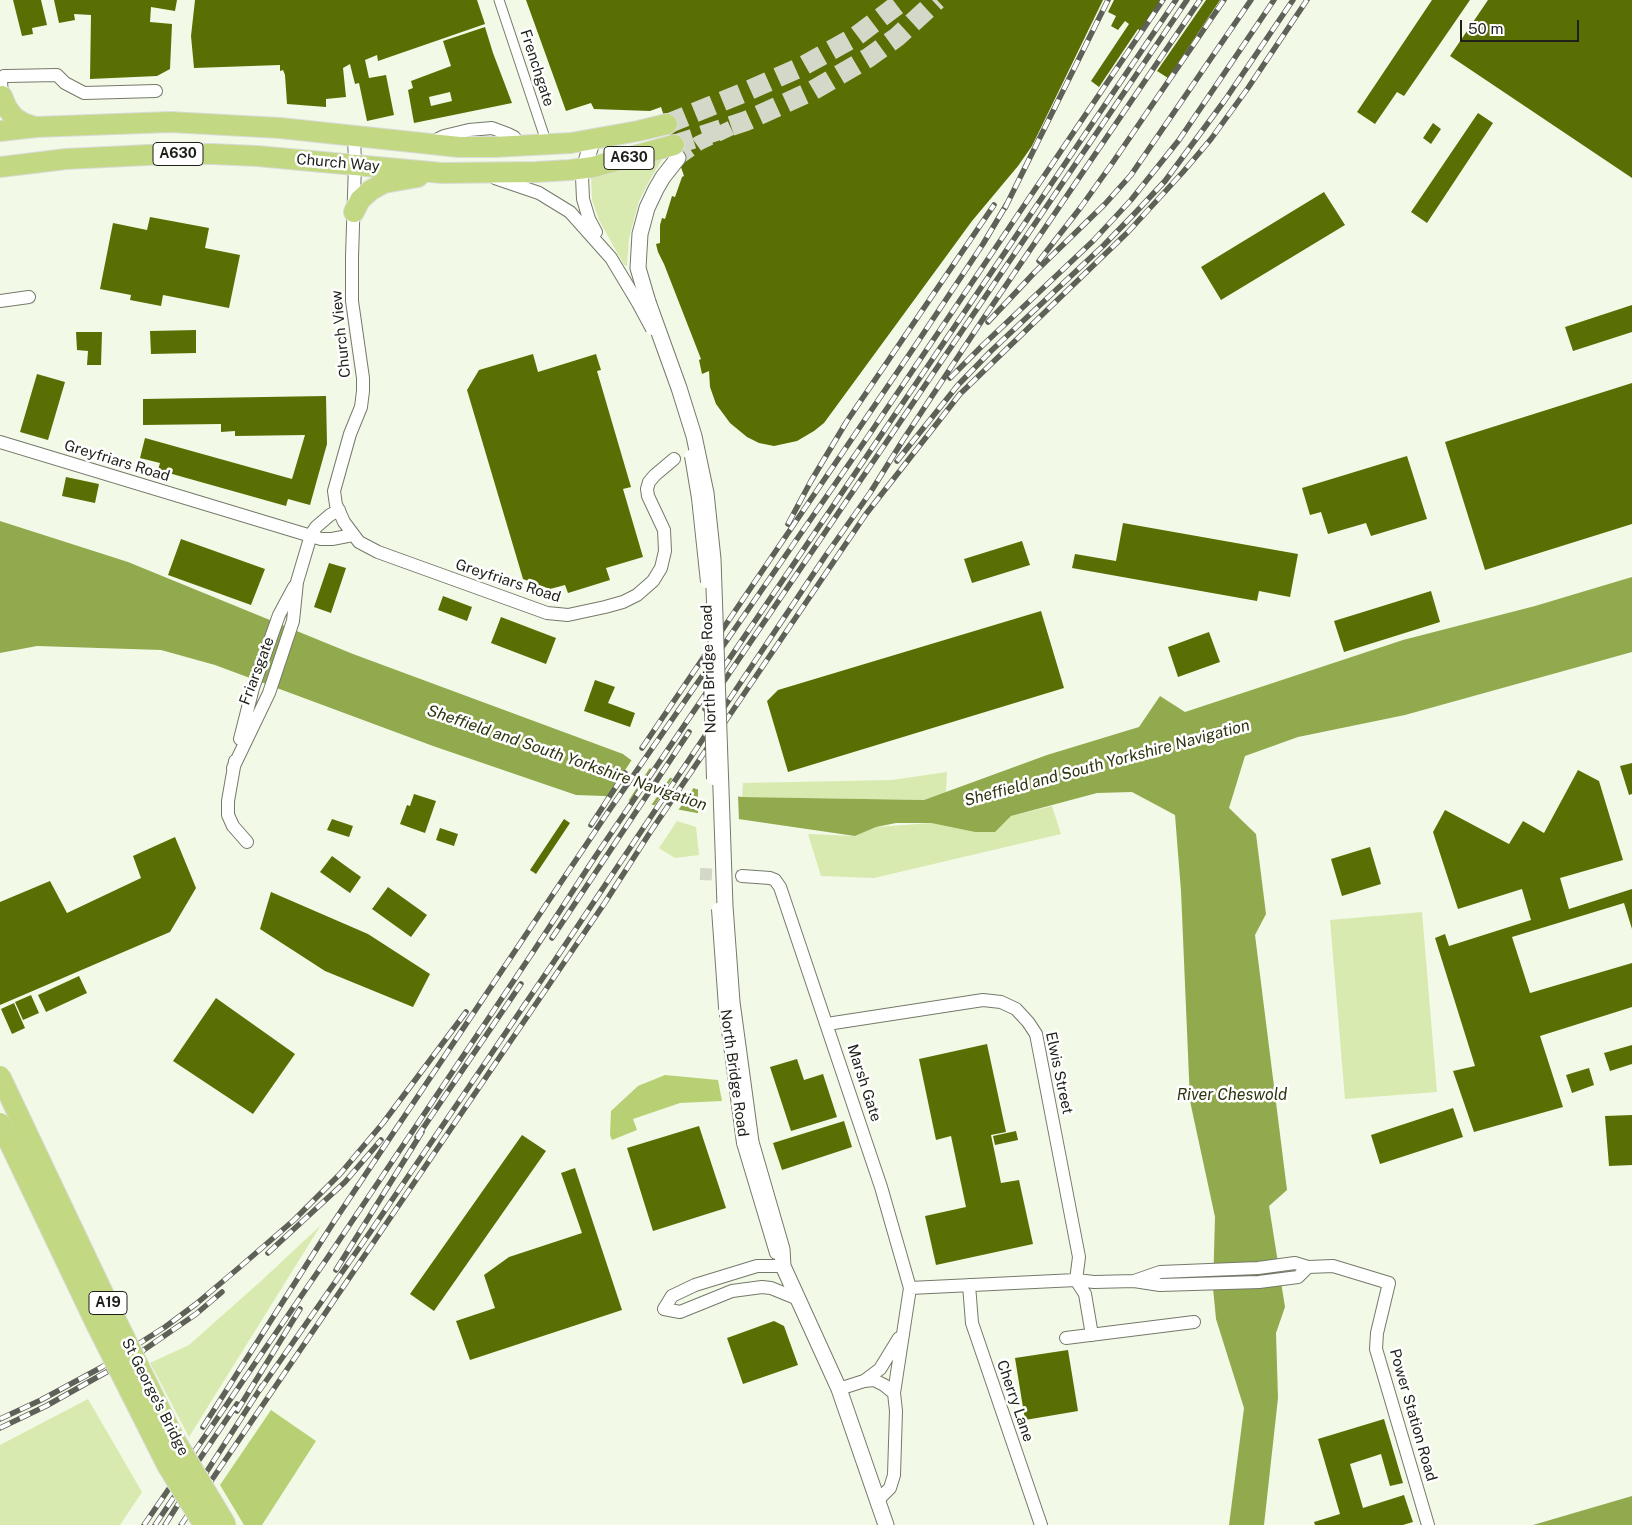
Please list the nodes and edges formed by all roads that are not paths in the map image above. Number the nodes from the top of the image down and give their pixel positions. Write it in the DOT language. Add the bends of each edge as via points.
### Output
graph roads {
  1 [pos="499,0"];
  2 [pos="156,91"];
  3 [pos="1,99"];
  4 [pos="667,124"];
  5 [pos="36,127"];
  6 [pos="0,131"];
  7 [pos="354,136"];
  8 [pos="593,139"];
  9 [pos="548,145"];
  10 [pos="676,152"];
  11 [pos="356,164"];
  12 [pos="0,167"];
  13 [pos="584,168"];
  14 [pos="442,172"];
  15 [pos="463,172"];
  16 [pos="354,212"];
  17 [pos="611,258"];
  18 [pos="29,297"];
  19 [pos="0,302"];
  20 [pos="643,302"];
  21 [pos="0,442"];
  22 [pos="674,459"];
  23 [pos="342,516"];
  24 [pos="311,535"];
  25 [pos="353,535"];
  26 [pos="297,582"];
  27 [pos="233,768"];
  28 [pos="247,842"];
  29 [pos="742,876"];
  30 [pos="827,1024"];
  31 [pos="0,1076"];
  32 [pos="0,1123"];
  33 [pos="1302,1265"];
  34 [pos="783,1266"];
  35 [pos="1076,1280"];
  36 [pos="1134,1281"];
  37 [pos="695,1285"];
  38 [pos="969,1285"];
  39 [pos="910,1288"];
  40 [pos="720,1296"];
  41 [pos="798,1299"];
  42 [pos="1194,1322"];
  43 [pos="902,1334"];
  44 [pos="1092,1335"];
  45 [pos="1066,1338"];
  46 [pos="864,1381"];
  47 [pos="839,1389"];
  48 [pos="894,1392"];
  49 [pos="878,1500"];
  50 [pos="204,1525"];
  51 [pos="226,1525"];
  52 [pos="886,1525"];
  53 [pos="1041,1525"];
  54 [pos="1428,1525"];
  1 -- 9 [label="street, Frenchgate"];
  2 -- 3 [label="street" via="84,93 57,75 4,76"];
  3 -- 5 [label="highway" via="14,117"];
  4 -- 8 [label="highway, A630"];
  5 -- 6 [label="highway, Church Way / A630"];
  5 -- 7 [label="highway, Church Way / A630" via="170,122"];
  7 -- 9 [label="highway, Church Way / A630" via="459,147"];
  7 -- 11 [label="street, Church View"];
  8 -- 9 [label="highway, Church Way / A630"];
  8 -- 13 [label="street"];
  10 -- 13 [label="highway, Church Way / A630"];
  10 -- 20 [label="street, North Bridge Road" via="656,189 640,234 638,268"];
  11 -- 12 [label="highway, Church Way / A630" via="257,156 168,154 66,159"];
  11 -- 14 [label="highway, Church Way / A630"];
  11 -- 16 [label="street, Church View"];
  13 -- 15 [label="highway, Church Way / A630"];
  13 -- 17 [label="street" via="583,199 589,219"];
  14 -- 15 [label="highway, Church Way / A630"];
  14 -- 16 [label="highway" via="384,183 360,200"];
  15 -- 17 [label="street, North Bridge Road" via="508,182 549,198 570,212"];
  16 -- 23 [label="street, Church View" via="352,301 363,390 335,485"];
  17 -- 20 [label="street, North Bridge Road"];
  18 -- 19 [label="street"];
  20 -- 34 [label="street, North Bridge Road, bridge" via="679,388 694,436 706,493 713,559 725,916 732,1002 747,1142 782,1249"];
  21 -- 24 [label="street, Greyfriars Road"];
  22 -- 25 [label="street, Greyfriars Road" via="649,482 647,489 664,530 663,565 653,581 636,595 605,607 555,615 378,552"];
  23 -- 24 [label="street" via="330,515"];
  23 -- 25 [label="street, Greyfriars Road"];
  24 -- 25 [label="street, Greyfriars Road" via="332,539"];
  24 -- 26 [label="street, Friarsgate"];
  26 -- 27 [label="street, Friarsgate" via="279,615 253,688"];
  26 -- 27 [label="street, Friarsgate" via="293,621 268,693"];
  27 -- 28 [label="street, Friarsgate" via="228,815"];
  29 -- 30 [label="street, Marsh Gate" via="770,878 780,887"];
  30 -- 35 [label="street, Elwis Street" via="983,1000 1001,1002 1028,1022 1036,1034 1079,1256"];
  30 -- 39 [label="street, Marsh Gate" via="881,1187"];
  31 -- 51 [label="highway, St George's Bridge / A19, bridge" via="170,1431"];
  32 -- 50 [label="highway, St George's Bridge / A19, bridge" via="168,1467"];
  33 -- 36 [label="street" via="1160,1272"];
  33 -- 36 [label="street" via="1298,1277 1259,1282 1160,1285"];
  33 -- 54 [label="street, Power Station Road" via="1333,1266 1388,1283 1376,1350"];
  34 -- 37 [label="street" via="758,1266"];
  34 -- 41 [label="street, North Bridge Road"];
  35 -- 36 [label="street"];
  35 -- 38 [label="street"];
  35 -- 44 [label="street" via="1085,1294"];
  37 -- 40 [label="street" via="712,1296"];
  37 -- 40 [label="street" via="672,1296 664,1309 680,1312"];
  38 -- 39 [label="street"];
  38 -- 53 [label="street, Cherry Lane" via="972,1323"];
  39 -- 43 [label="street, Marsh Gate"];
  40 -- 41 [label="street" via="762,1287"];
  41 -- 47 [label="street, North Bridge Road"];
  42 -- 44 [label="street"];
  43 -- 46 [label="street, Marsh Gate" via="880,1369"];
  43 -- 48 [label="street, Marsh Gate"];
  44 -- 45 [label="street"];
  46 -- 47 [label="street, Marsh Gate"];
  46 -- 48 [label="street" via="874,1380"];
  47 -- 49 [label="street, North Bridge Road"];
  48 -- 49 [label="street, Marsh Gate" via="894,1475 890,1488"];
  49 -- 52 [label="street, North Bridge Road"];
}
